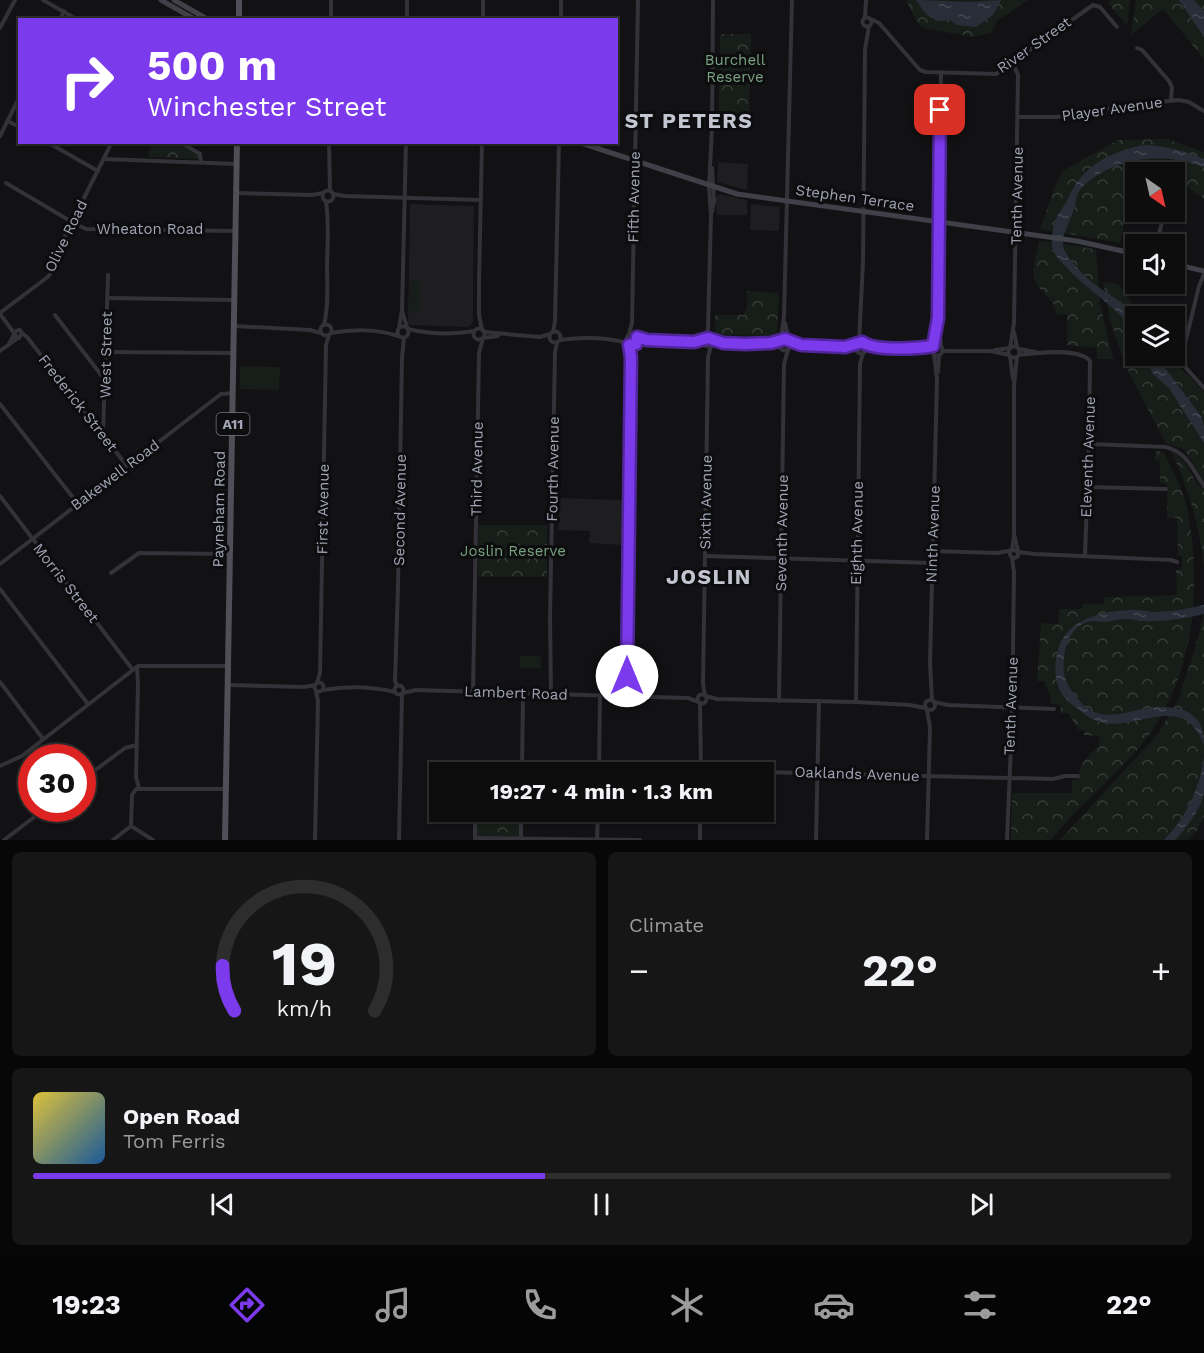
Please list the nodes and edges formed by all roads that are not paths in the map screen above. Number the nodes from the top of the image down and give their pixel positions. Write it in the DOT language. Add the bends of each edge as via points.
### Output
graph roads {
  1 [pos="15,0"];
  2 [pos="44,0"];
  3 [pos="161,0"];
  4 [pos="239,0"];
  5 [pos="331,0"];
  6 [pos="407,0"];
  7 [pos="483,0"];
  8 [pos="561,0"];
  9 [pos="638,0"];
  10 [pos="713,0"];
  11 [pos="792,0"];
  12 [pos="866,2"];
  13 [pos="179,3"];
  14 [pos="64,11"];
  15 [pos="61,18"];
  16 [pos="75,18"];
  17 [pos="194,18"];
  18 [pos="205,18"];
  19 [pos="239,18"];
  20 [pos="331,18"];
  21 [pos="407,18"];
  22 [pos="483,18"];
  23 [pos="561,18"];
  24 [pos="869,18"];
  25 [pos="868,25"];
  26 [pos="1117,27"];
  27 [pos="0,28"];
  28 [pos="883,29"];
  29 [pos="1137,48"];
  30 [pos="1013,63"];
  31 [pos="941,72"];
  32 [pos="18,100"];
  33 [pos="1171,100"];
  34 [pos="1204,111"];
  35 [pos="1018,117"];
  36 [pos="8,121"];
  37 [pos="18,126"];
  38 [pos="2,127"];
  39 [pos="0,136"];
  40 [pos="51,144"];
  41 [pos="111,144"];
  42 [pos="183,144"];
  43 [pos="237,144"];
  44 [pos="329,144"];
  45 [pos="406,144"];
  46 [pos="482,144"];
  47 [pos="559,144"];
  48 [pos="584,144"];
  49 [pos="104,159"];
  50 [pos="635,161"];
  51 [pos="201,162"];
  52 [pos="237,164"];
  53 [pos="98,171"];
  54 [pos="6,183"];
  55 [pos="711,187"];
  56 [pos="236,193"];
  57 [pos="328,196"];
  58 [pos="404,198"];
  59 [pos="481,200"];
  60 [pos="787,201"];
  61 [pos="863,211"];
  62 [pos="72,222"];
  63 [pos="939,222"];
  64 [pos="235,231"];
  65 [pos="1016,233"];
  66 [pos="1125,251"];
  67 [pos="1185,267"];
  68 [pos="1204,273"];
  69 [pos="108,275"];
  70 [pos="108,298"];
  71 [pos="234,300"];
  72 [pos="402,310"];
  73 [pos="0,314"];
  74 [pos="55,315"];
  75 [pos="479,315"];
  76 [pos="784,316"];
  77 [pos="234,327"];
  78 [pos="399,329"];
  79 [pos="408,329"];
  80 [pos="326,330"];
  81 [pos="475,331"];
  82 [pos="483,331"];
  83 [pos="387,332"];
  84 [pos="1014,332"];
  85 [pos="15,333"];
  86 [pos="425,333"];
  87 [pos="458,334"];
  88 [pos="505,335"];
  89 [pos="21,336"];
  90 [pos="403,337"];
  91 [pos="555,337"];
  92 [pos="474,338"];
  93 [pos="483,338"];
  94 [pos="632,340"];
  95 [pos="708,342"];
  96 [pos="9,344"];
  97 [pos="780,345"];
  98 [pos="789,345"];
  99 [pos="861,347"];
  100 [pos="1010,348"];
  101 [pos="1018,348"];
  102 [pos="937,350"];
  103 [pos="0,351"];
  104 [pos="991,351"];
  105 [pos="106,352"];
  106 [pos="1036,352"];
  107 [pos="234,353"];
  108 [pos="478,353"];
  109 [pos="1010,356"];
  110 [pos="1018,356"];
  111 [pos="784,364"];
  112 [pos="106,381"];
  113 [pos="1014,385"];
  114 [pos="1204,388"];
  115 [pos="233,393"];
  116 [pos="0,404"];
  117 [pos="103,435"];
  118 [pos="1089,444"];
  119 [pos="127,466"];
  120 [pos="1204,486"];
  121 [pos="1088,487"];
  122 [pos="1166,489"];
  123 [pos="0,496"];
  124 [pos="78,504"];
  125 [pos="32,539"];
  126 [pos="932,551"];
  127 [pos="230,554"];
  128 [pos="1014,554"];
  129 [pos="705,556"];
  130 [pos="1085,556"];
  131 [pos="781,559"];
  132 [pos="857,560"];
  133 [pos="1177,562"];
  134 [pos="932,563"];
  135 [pos="0,564"];
  136 [pos="111,573"];
  137 [pos="0,589"];
  138 [pos="229,666"];
  139 [pos="135,668"];
  140 [pos="0,682"];
  141 [pos="229,685"];
  142 [pos="399,686"];
  143 [pos="319,687"];
  144 [pos="382,689"];
  145 [pos="930,689"];
  146 [pos="416,690"];
  147 [pos="473,692"];
  148 [pos="400,693"];
  149 [pos="523,693"];
  150 [pos="551,694"];
  151 [pos="600,695"];
  152 [pos="702,695"];
  153 [pos="627,696"];
  154 [pos="688,698"];
  155 [pos="717,699"];
  156 [pos="779,701"];
  157 [pos="819,701"];
  158 [pos="933,701"];
  159 [pos="856,702"];
  160 [pos="702,703"];
  161 [pos="88,704"];
  162 [pos="926,705"];
  163 [pos="948,705"];
  164 [pos="934,708"];
  165 [pos="1012,708"];
  166 [pos="1054,710"];
  167 [pos="930,728"];
  168 [pos="43,740"];
  169 [pos="137,745"];
  170 [pos="522,762"];
  171 [pos="599,762"];
  172 [pos="701,762"];
  173 [pos="0,766"];
  174 [pos="96,770"];
  175 [pos="774,773"];
  176 [pos="817,773"];
  177 [pos="928,776"];
  178 [pos="1078,776"];
  179 [pos="1009,778"];
  180 [pos="139,788"];
  181 [pos="226,789"];
  182 [pos="28,822"];
  183 [pos="475,822"];
  184 [pos="521,822"];
  185 [pos="598,822"];
  186 [pos="700,822"];
  187 [pos="131,826"];
  188 [pos="521,838"];
  189 [pos="475,839"];
  190 [pos="4,840"];
  191 [pos="112,840"];
  192 [pos="153,840"];
  193 [pos="225,840"];
  194 [pos="315,840"];
  195 [pos="399,840"];
  196 [pos="597,840"];
  197 [pos="640,840"];
  198 [pos="700,840"];
  199 [pos="816,840"];
  200 [pos="927,840"];
  201 [pos="1007,840"];
  1 -- 27 [label="street"];
  2 -- 14 [label="street"];
  3 -- 13 [label="main road"];
  4 -- 19 [label="main road"];
  5 -- 20 [label="street"];
  6 -- 21 [label="street"];
  7 -- 22 [label="street"];
  8 -- 23 [label="street"];
  9 -- 50 [label="street, Fifth Avenue"];
  10 -- 55 [label="street, Sixth Avenue"];
  11 -- 60 [label="street, Seventh Avenue"];
  12 -- 24 [label="street"];
  13 -- 17 [label="main road"];
  13 -- 18 [label="main road"];
  14 -- 15 [label="street"];
  14 -- 16 [label="street"];
  24 -- 25 [label="street"];
  24 -- 25 [label="street" via="863,22"];
  24 -- 28 [label="street, River Street"];
  25 -- 28 [label="street, River Street"];
  25 -- 61 [label="street, Eighth Avenue"];
  26 -- 30 [label="street, River Street" via="1100,7 1092,5"];
  28 -- 31 [label="street, River Street" via="921,71"];
  29 -- 33 [label="street" via="1169,81"];
  30 -- 31 [label="street, River Street" via="996,74"];
  30 -- 35 [label="street, Tenth Avenue" via="1018,72"];
  31 -- 63 [label="street, Ninth Avenue"];
  32 -- 36 [label="street"];
  33 -- 34 [label="street, Player Avenue" via="1189,102"];
  33 -- 35 [label="street, Player Avenue" via="1057,117"];
  35 -- 65 [label="street, Tenth Avenue"];
  36 -- 37 [label="street"];
  36 -- 38 [label="street"];
  38 -- 39 [label="street"];
  40 -- 53 [label="street"];
  41 -- 49 [label="street, Olive Road"];
  42 -- 51 [label="street" via="200,154"];
  43 -- 52 [label="main road, Payneham Road / A11"];
  44 -- 57 [label="street, First Avenue"];
  45 -- 58 [label="street"];
  46 -- 59 [label="street"];
  47 -- 91 [label="street, Fourth Avenue"];
  48 -- 50 [label="main road, Stephen Terrace"];
  49 -- 51 [label="street"];
  49 -- 53 [label="street, Olive Road"];
  50 -- 55 [label="main road, Stephen Terrace"];
  50 -- 94 [label="street, Fifth Avenue"];
  51 -- 52 [label="street"];
  52 -- 56 [label="main road, Payneham Road / A11"];
  53 -- 62 [label="street, Olive Road"];
  54 -- 62 [label="street, Wheaton Road"];
  55 -- 60 [label="main road, Stephen Terrace"];
  55 -- 95 [label="street, Sixth Avenue" via="714,207"];
  56 -- 57 [label="street"];
  56 -- 64 [label="main road, Payneham Road / A11"];
  57 -- 58 [label="street"];
  57 -- 80 [label="street, First Avenue"];
  58 -- 59 [label="street"];
  58 -- 72 [label="street"];
  59 -- 75 [label="street"];
  60 -- 61 [label="main road, Stephen Terrace"];
  60 -- 76 [label="street, Seventh Avenue"];
  61 -- 63 [label="main road, Stephen Terrace"];
  61 -- 99 [label="street, Eighth Avenue"];
  62 -- 64 [label="street, Wheaton Road" via="97,229"];
  62 -- 73 [label="street, Olive Road" via="49,276"];
  63 -- 65 [label="main road, Stephen Terrace"];
  63 -- 102 [label="street, Ninth Avenue"];
  64 -- 71 [label="main road, Payneham Road / A11"];
  65 -- 66 [label="main road, Stephen Terrace"];
  65 -- 84 [label="street, Tenth Avenue"];
  67 -- 68 [label="main road"];
  68 -- 114 [label="street" via="1182,356 1186,368"];
  69 -- 70 [label="street, West Street"];
  70 -- 71 [label="street"];
  70 -- 105 [label="street, West Street"];
  71 -- 77 [label="main road, Payneham Road / A11"];
  72 -- 78 [label="street"];
  72 -- 79 [label="street"];
  73 -- 85 [label="street"];
  74 -- 112 [label="street"];
  75 -- 81 [label="street"];
  75 -- 82 [label="street"];
  76 -- 97 [label="street, Seventh Avenue"];
  76 -- 98 [label="street, Seventh Avenue"];
  77 -- 80 [label="street"];
  77 -- 107 [label="main road, Payneham Road / A11"];
  78 -- 79 [label="street"];
  78 -- 83 [label="street"];
  78 -- 90 [label="street"];
  79 -- 86 [label="street"];
  79 -- 90 [label="street"];
  80 -- 83 [label="street"];
  80 -- 143 [label="street, First Avenue"];
  81 -- 82 [label="street"];
  81 -- 87 [label="street"];
  81 -- 92 [label="street, Third Avenue"];
  82 -- 88 [label="street"];
  82 -- 93 [label="street, Third Avenue"];
  83 -- 90 [label="street"];
  84 -- 100 [label="street, Tenth Avenue"];
  84 -- 101 [label="street, Tenth Avenue"];
  85 -- 89 [label="street, Frederick Street"];
  85 -- 96 [label="street"];
  86 -- 87 [label="street"];
  86 -- 90 [label="street"];
  87 -- 92 [label="street"];
  88 -- 91 [label="street"];
  88 -- 93 [label="street"];
  89 -- 96 [label="street"];
  89 -- 117 [label="street, Frederick Street" via="29,340"];
  90 -- 142 [label="street, Second Avenue" via="396,671"];
  91 -- 94 [label="street"];
  91 -- 150 [label="street, Fourth Avenue"];
  92 -- 93 [label="street"];
  92 -- 108 [label="street, Third Avenue"];
  93 -- 108 [label="street, Third Avenue"];
  94 -- 95 [label="street"];
  94 -- 153 [label="street, Fifth Avenue"];
  95 -- 97 [label="street"];
  95 -- 129 [label="street, Sixth Avenue"];
  96 -- 103 [label="street"];
  97 -- 98 [label="street"];
  97 -- 98 [label="street"];
  97 -- 111 [label="street, Seventh Avenue"];
  98 -- 99 [label="street"];
  98 -- 111 [label="street, Seventh Avenue"];
  99 -- 102 [label="street"];
  99 -- 132 [label="street, Eighth Avenue"];
  100 -- 101 [label="street"];
  100 -- 104 [label="street"];
  100 -- 109 [label="street, Tenth Avenue"];
  101 -- 106 [label="street"];
  101 -- 110 [label="street, Tenth Avenue"];
  102 -- 104 [label="street"];
  102 -- 126 [label="street, Ninth Avenue"];
  104 -- 109 [label="street"];
  105 -- 107 [label="street"];
  105 -- 112 [label="street, West Street"];
  106 -- 110 [label="street"];
  106 -- 118 [label="street, Eleventh Avenue" via="1081,354 1088,358"];
  107 -- 115 [label="main road, Payneham Road / A11"];
  108 -- 147 [label="street, Third Avenue"];
  109 -- 110 [label="street"];
  109 -- 113 [label="street, Tenth Avenue"];
  110 -- 113 [label="street, Tenth Avenue"];
  111 -- 131 [label="street, Seventh Avenue"];
  112 -- 117 [label="street, West Street"];
  113 -- 128 [label="street, Tenth Avenue"];
  115 -- 119 [label="street, Bakewell Road" via="221,394"];
  115 -- 127 [label="main road, Payneham Road / A11"];
  116 -- 124 [label="street"];
  117 -- 119 [label="street, Frederick Street"];
  118 -- 120 [label="street" via="1176,449"];
  118 -- 121 [label="street, Eleventh Avenue"];
  119 -- 124 [label="street, Bakewell Road"];
  121 -- 122 [label="street"];
  121 -- 130 [label="street, Eleventh Avenue"];
  123 -- 125 [label="street, Morris Street"];
  124 -- 125 [label="street, Bakewell Road"];
  125 -- 135 [label="street, Bakewell Road"];
  125 -- 139 [label="street, Morris Street"];
  126 -- 128 [label="street"];
  126 -- 134 [label="street, Ninth Avenue"];
  127 -- 136 [label="street" via="139,553"];
  127 -- 138 [label="main road, Payneham Road / A11"];
  128 -- 130 [label="street"];
  128 -- 165 [label="street, Tenth Avenue"];
  129 -- 131 [label="street"];
  129 -- 152 [label="street, Sixth Avenue"];
  130 -- 133 [label="street"];
  131 -- 132 [label="street"];
  131 -- 156 [label="street, Seventh Avenue"];
  132 -- 134 [label="street"];
  132 -- 159 [label="street, Eighth Avenue"];
  134 -- 145 [label="street, Ninth Avenue"];
  137 -- 161 [label="street"];
  138 -- 139 [label="street"];
  138 -- 141 [label="main road, Payneham Road / A11"];
  139 -- 161 [label="street"];
  139 -- 169 [label="street"];
  140 -- 168 [label="street"];
  141 -- 143 [label="street, Lambert Road"];
  141 -- 181 [label="main road, Payneham Road / A11"];
  142 -- 144 [label="street, Lambert Road"];
  142 -- 146 [label="street, Lambert Road"];
  142 -- 148 [label="street"];
  142 -- 148 [label="street"];
  143 -- 144 [label="street, Lambert Road"];
  143 -- 194 [label="street, First Avenue"];
  144 -- 148 [label="street, Lambert Road"];
  145 -- 158 [label="street, Ninth Avenue"];
  145 -- 162 [label="street, Ninth Avenue"];
  146 -- 147 [label="street, Lambert Road"];
  146 -- 148 [label="street, Lambert Road"];
  147 -- 149 [label="street, Lambert Road"];
  148 -- 195 [label="street"];
  149 -- 150 [label="street, Lambert Road"];
  149 -- 170 [label="street"];
  150 -- 151 [label="street, Lambert Road"];
  151 -- 153 [label="street, Lambert Road"];
  151 -- 171 [label="street"];
  152 -- 154 [label="street, Lambert Road"];
  152 -- 155 [label="street, Lambert Road"];
  152 -- 160 [label="street"];
  152 -- 160 [label="street"];
  153 -- 154 [label="street, Lambert Road"];
  154 -- 160 [label="street, Lambert Road"];
  155 -- 156 [label="street, Lambert Road"];
  155 -- 160 [label="street, Lambert Road"];
  156 -- 157 [label="street, Lambert Road"];
  157 -- 159 [label="street, Lambert Road"];
  157 -- 176 [label="street"];
  158 -- 162 [label="street"];
  158 -- 163 [label="street"];
  158 -- 164 [label="street, Ninth Avenue"];
  159 -- 162 [label="street, Lambert Road"];
  160 -- 172 [label="street"];
  161 -- 168 [label="street"];
  162 -- 164 [label="street" via="930,710"];
  162 -- 167 [label="street, Ninth Avenue"];
  163 -- 164 [label="street"];
  163 -- 165 [label="street"];
  164 -- 167 [label="street, Ninth Avenue"];
  165 -- 166 [label="street"];
  165 -- 179 [label="street, Tenth Avenue"];
  167 -- 177 [label="street, Ninth Avenue"];
  168 -- 173 [label="street"];
  169 -- 174 [label="street" via="125,748"];
  169 -- 180 [label="street"];
  175 -- 176 [label="street, Oaklands Avenue"];
  176 -- 177 [label="street, Oaklands Avenue"];
  176 -- 199 [label="street"];
  177 -- 179 [label="street, Oaklands Avenue"];
  177 -- 200 [label="street, Ninth Avenue"];
  178 -- 179 [label="street, Oaklands Avenue"];
  179 -- 201 [label="street, Tenth Avenue"];
  180 -- 181 [label="street"];
  180 -- 187 [label="street" via="132,795"];
  181 -- 193 [label="main road, Payneham Road / A11"];
  182 -- 190 [label="street"];
  183 -- 189 [label="street"];
  184 -- 188 [label="street"];
  185 -- 196 [label="street"];
  186 -- 198 [label="street"];
  187 -- 191 [label="street"];
  187 -- 192 [label="street"];
  188 -- 189 [label="street"];
  188 -- 196 [label="street"];
  196 -- 197 [label="street"];
}
